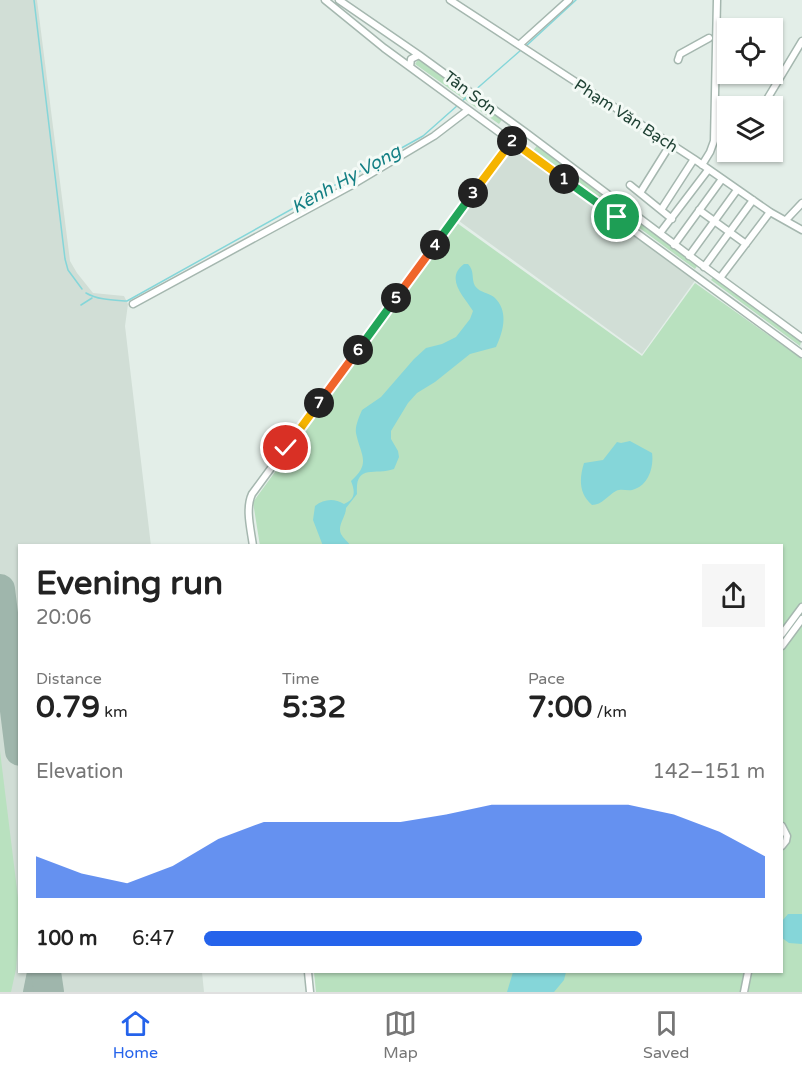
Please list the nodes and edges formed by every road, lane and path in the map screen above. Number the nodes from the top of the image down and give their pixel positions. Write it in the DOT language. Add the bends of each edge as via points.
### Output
graph roads {
  1 [pos="326,0"];
  2 [pos="339,0"];
  3 [pos="450,0"];
  4 [pos="717,0"];
  5 [pos="567,1"];
  6 [pos="709,38"];
  7 [pos="802,42"];
  8 [pos="519,45"];
  9 [pos="405,46"];
  10 [pos="419,55"];
  11 [pos="397,58"];
  12 [pos="678,60"];
  13 [pos="410,67"];
  14 [pos="769,96"];
  15 [pos="468,110"];
  16 [pos="714,120"];
  17 [pos="510,122"];
  18 [pos="717,123"];
  19 [pos="503,135"];
  20 [pos="531,138"];
  21 [pos="511,141"];
  22 [pos="670,145"];
  23 [pos="522,148"];
  24 [pos="694,159"];
  25 [pos="702,165"];
  26 [pos="708,170"];
  27 [pos="722,179"];
  28 [pos="630,185"];
  29 [pos="737,190"];
  30 [pos="640,193"];
  31 [pos="753,200"];
  32 [pos="618,203"];
  33 [pos="802,203"];
  34 [pos="661,210"];
  35 [pos="699,210"];
  36 [pos="608,211"];
  37 [pos="770,212"];
  38 [pos="633,214"];
  39 [pos="672,219"];
  40 [pos="786,220"];
  41 [pos="715,221"];
  42 [pos="624,223"];
  43 [pos="802,230"];
  44 [pos="730,232"];
  45 [pos="660,234"];
  46 [pos="746,244"];
  47 [pos="674,245"];
  48 [pos="689,256"];
  49 [pos="701,265"];
  50 [pos="691,272"];
  51 [pos="711,273"];
  52 [pos="720,278"];
  53 [pos="704,282"];
  54 [pos="133,304"];
  55 [pos="802,338"];
  56 [pos="800,352"];
  57 [pos="254,544"];
  58 [pos="802,607"];
  59 [pos="802,618"];
  60 [pos="783,633"];
  61 [pos="783,645"];
  62 [pos="783,828"];
  63 [pos="783,845"];
  64 [pos="308,973"];
  65 [pos="748,973"];
  66 [pos="310,992"];
  67 [pos="744,992"];
  1 -- 11 [label="street, Tân Sơn"];
  2 -- 9 [label="street, Tân Sơn"];
  3 -- 8 [label="street, Phạm Văn Bạch"];
  4 -- 16 [label="street"];
  5 -- 8 [label="street"];
  6 -- 12 [label="street" via="680,54"];
  7 -- 14 [label="street"];
  8 -- 22 [label="street, Phạm Văn Bạch"];
  9 -- 10 [label="street, Tân Sơn"];
  9 -- 11 [label="street" via="405,54"];
  10 -- 13 [label="street" via="411,59"];
  10 -- 17 [label="street, Tân Sơn"];
  11 -- 13 [label="street, Tân Sơn"];
  13 -- 15 [label="street, Tân Sơn"];
  15 -- 19 [label="street, Tân Sơn"];
  15 -- 54 [label="street" via="434,136 352,185"];
  16 -- 18 [label="street"];
  16 -- 25 [label="street" via="714,141"];
  17 -- 19 [label="street" via="502,123"];
  17 -- 20 [label="street, Tân Sơn"];
  19 -- 21 [label="street, Tân Sơn"];
  20 -- 23 [label="street" via="531,146"];
  20 -- 32 [label="street, Tân Sơn"];
  21 -- 23 [label="street, Tân Sơn"];
  21 -- 57 [label="street" via="252,494 249,510"];
  22 -- 24 [label="street, Phạm Văn Bạch"];
  22 -- 30 [label="street"];
  23 -- 36 [label="street, Tân Sơn"];
  24 -- 25 [label="street, Phạm Văn Bạch"];
  24 -- 34 [label="street"];
  25 -- 26 [label="street, Phạm Văn Bạch"];
  26 -- 27 [label="street, Phạm Văn Bạch"];
  26 -- 39 [label="street"];
  27 -- 29 [label="street, Phạm Văn Bạch"];
  27 -- 35 [label="street"];
  28 -- 30 [label="street"];
  29 -- 31 [label="street, Phạm Văn Bạch"];
  29 -- 41 [label="street"];
  30 -- 34 [label="street"];
  31 -- 37 [label="street, Phạm Văn Bạch"];
  31 -- 44 [label="street"];
  32 -- 36 [label="street" via="618,211"];
  32 -- 38 [label="street, Tân Sơn"];
  33 -- 40 [label="street"];
  34 -- 39 [label="street"];
  35 -- 41 [label="street"];
  35 -- 47 [label="street"];
  36 -- 42 [label="street, Tân Sơn"];
  37 -- 40 [label="street, Phạm Văn Bạch"];
  37 -- 46 [label="street"];
  38 -- 42 [label="street" via="626,215"];
  38 -- 45 [label="street, Tân Sơn"];
  39 -- 45 [label="street"];
  40 -- 43 [label="street, Phạm Văn Bạch"];
  41 -- 44 [label="street"];
  41 -- 48 [label="street"];
  42 -- 50 [label="street, Tân Sơn"];
  44 -- 46 [label="street"];
  44 -- 49 [label="street"];
  45 -- 47 [label="street, Tân Sơn"];
  46 -- 52 [label="street"];
  47 -- 48 [label="street, Tân Sơn"];
  48 -- 49 [label="street, Tân Sơn"];
  49 -- 50 [label="street"];
  49 -- 51 [label="street, Tân Sơn"];
  50 -- 53 [label="street, Tân Sơn"];
  51 -- 52 [label="street, Tân Sơn"];
  51 -- 53 [label="street" via="704,275"];
  52 -- 55 [label="street, Tân Sơn"];
  53 -- 56 [label="street, Tân Sơn"];
  58 -- 60 [label="street"];
  59 -- 61 [label="street"];
  62 -- 63 [label="street" via="787,836"];
  64 -- 66 [label="street"];
  65 -- 67 [label="street"];
}
